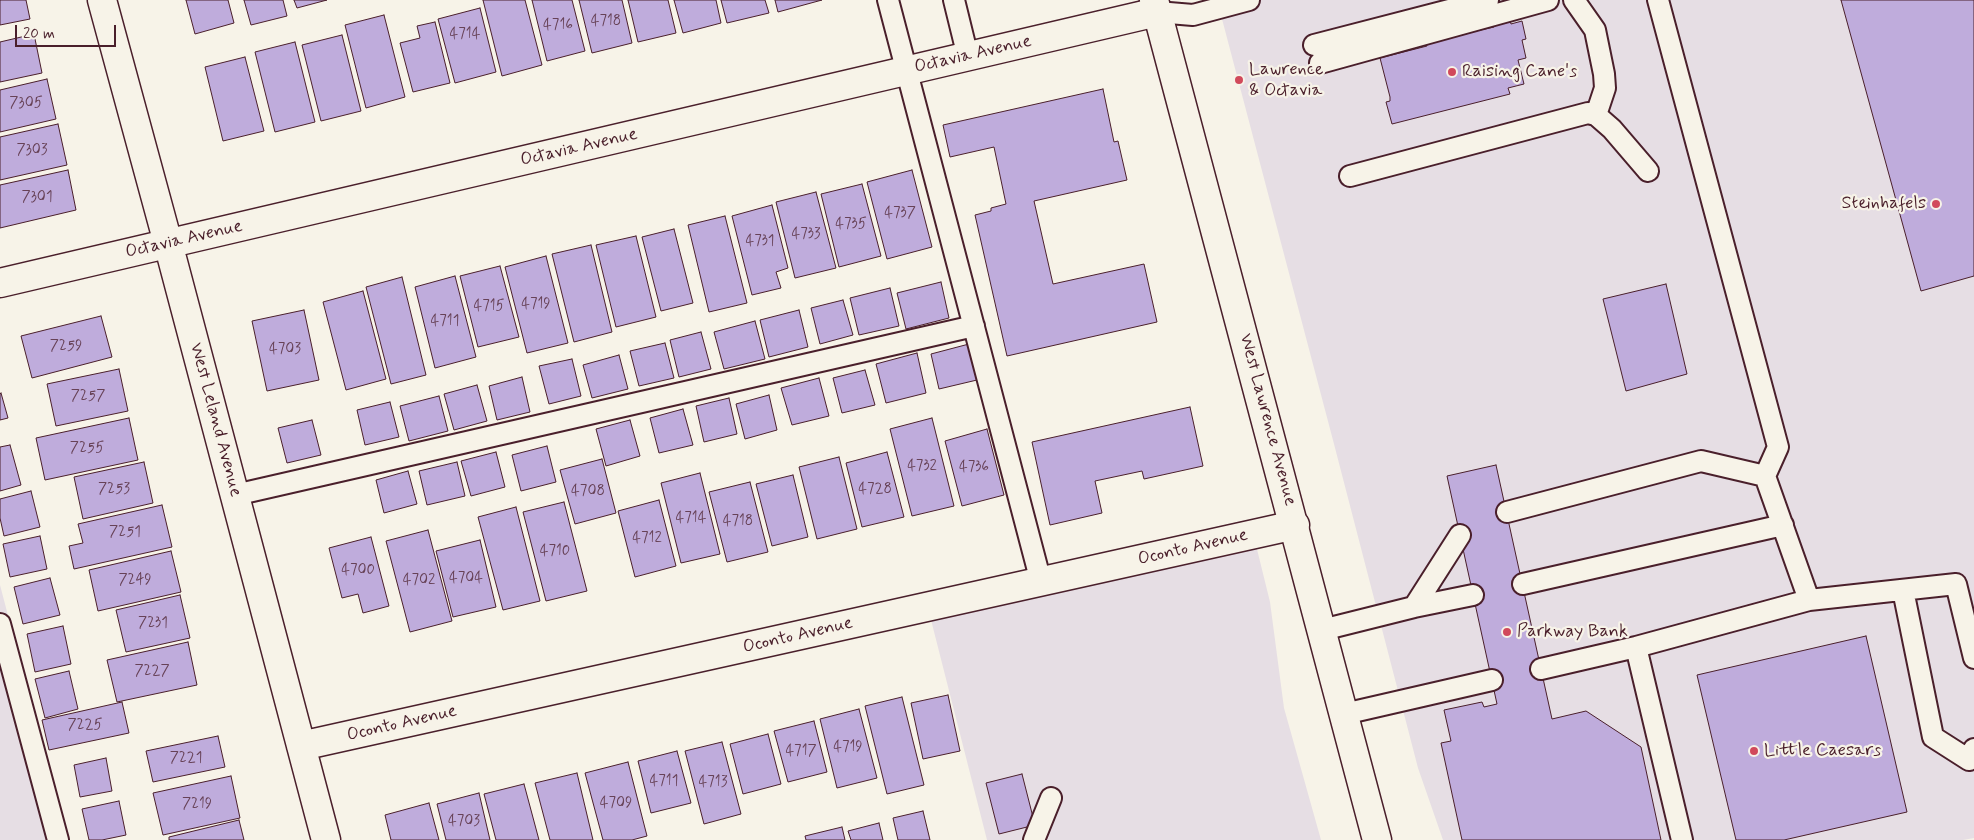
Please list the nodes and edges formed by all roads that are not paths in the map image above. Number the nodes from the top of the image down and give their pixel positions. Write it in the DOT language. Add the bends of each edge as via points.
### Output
graph roads {
  1 [pos="102,0"];
  2 [pos="888,0"];
  3 [pos="954,0"];
  4 [pos="1249,0"];
  5 [pos="1488,0"];
  6 [pos="1548,0"];
  7 [pos="1574,0"];
  8 [pos="1658,0"];
  9 [pos="1156,6"];
  10 [pos="968,57"];
  11 [pos="906,71"];
  12 [pos="1596,116"];
  13 [pos="1648,171"];
  14 [pos="1350,176"];
  15 [pos="168,243"];
  16 [pos="0,284"];
  17 [pos="974,326"];
  18 [pos="1765,476"];
  19 [pos="235,495"];
  20 [pos="1506,512"];
  21 [pos="1295,525"];
  22 [pos="1783,525"];
  23 [pos="1460,535"];
  24 [pos="1041,582"];
  25 [pos="1523,584"];
  26 [pos="1903,590"];
  27 [pos="1473,595"];
  28 [pos="1809,600"];
  29 [pos="1414,607"];
  30 [pos="0,624"];
  31 [pos="1322,630"];
  32 [pos="1636,647"];
  33 [pos="1974,658"];
  34 [pos="1541,669"];
  35 [pos="1492,680"];
  36 [pos="1344,714"];
  37 [pos="301,746"];
  38 [pos="1974,749"];
  39 [pos="1051,798"];
  40 [pos="58,840"];
  41 [pos="326,840"];
  42 [pos="1034,840"];
  43 [pos="1377,840"];
  44 [pos="1682,840"];
  1 -- 15 [label="street, West Leland Avenue"];
  2 -- 11 [label="lane"];
  3 -- 10 [label="lane"];
  4 -- 9 [label="lane" via="1193,15"];
  5 -- 6 [label="lane" via="1317,54"];
  7 -- 12 [label="lane" via="1595,30 1604,74 1605,88"];
  8 -- 18 [label="lane" via="1778,447"];
  9 -- 10 [label="street, Octavia Avenue"];
  9 -- 21 [label="street, West Lawrence Avenue"];
  10 -- 11 [label="street, Octavia Avenue"];
  11 -- 15 [label="street, Octavia Avenue"];
  11 -- 17 [label="lane"];
  12 -- 13 [label="lane" via="1612,129"];
  12 -- 14 [label="lane" via="1588,113 1575,116"];
  15 -- 16 [label="street, Octavia Avenue"];
  15 -- 19 [label="street, West Leland Avenue"];
  17 -- 19 [label="lane"];
  17 -- 24 [label="lane"];
  18 -- 20 [label="lane" via="1701,461"];
  18 -- 22 [label="lane"];
  19 -- 37 [label="street, West Leland Avenue"];
  21 -- 24 [label="street, Oconto Avenue"];
  21 -- 31 [label="street, West Lawrence Avenue"];
  22 -- 25 [label="lane"];
  22 -- 28 [label="lane"];
  23 -- 29 [label="lane"];
  24 -- 37 [label="street, Oconto Avenue"];
  26 -- 28 [label="lane"];
  26 -- 33 [label="lane" via="1956,584"];
  26 -- 38 [label="lane" via="1934,737 1969,760"];
  27 -- 29 [label="lane"];
  28 -- 32 [label="lane"];
  29 -- 31 [label="lane"];
  30 -- 40 [label="lane"];
  31 -- 36 [label="street, West Lawrence Avenue"];
  32 -- 34 [label="lane"];
  32 -- 44 [label="lane"];
  35 -- 36 [label="lane"];
  36 -- 43 [label="street, West Lawrence Avenue"];
  37 -- 41 [label="street, West Leland Avenue"];
  39 -- 42 [label="lane"];
}
